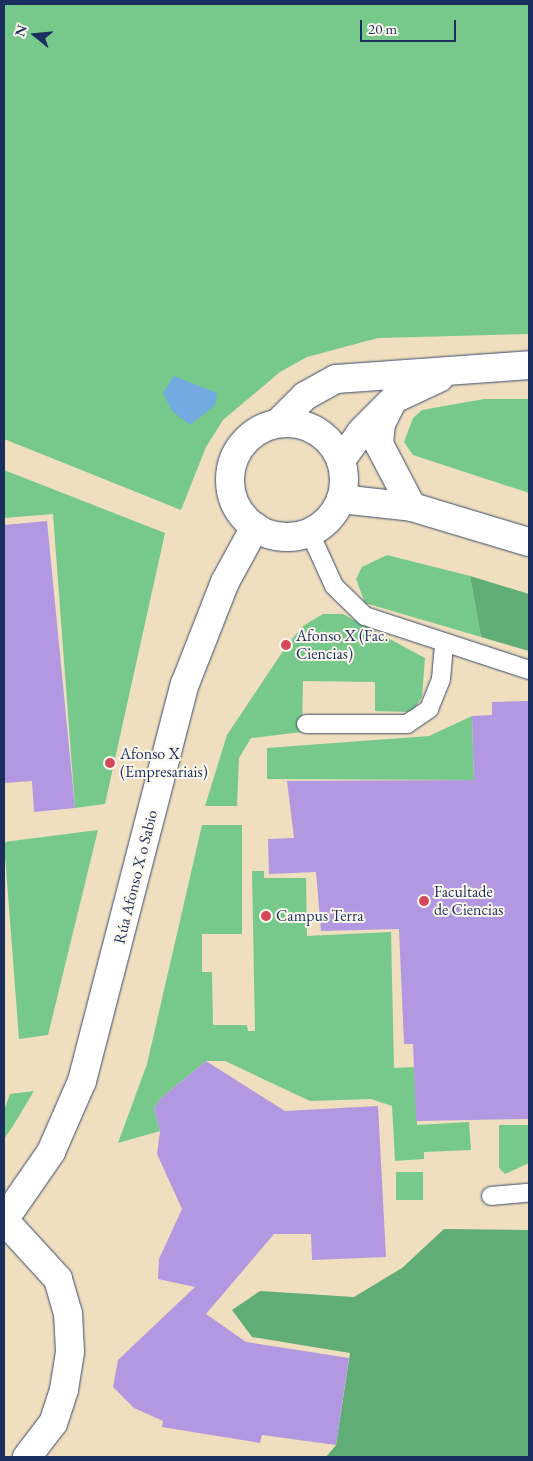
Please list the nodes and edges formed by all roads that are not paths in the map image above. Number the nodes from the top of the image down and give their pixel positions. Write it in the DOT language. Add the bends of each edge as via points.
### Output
graph roads {
  1 [pos="529,365"];
  2 [pos="455,370"];
  3 [pos="394,399"];
  4 [pos="278,424"];
  5 [pos="341,460"];
  6 [pos="342,498"];
  7 [pos="412,507"];
  8 [pos="255,527"];
  9 [pos="310,533"];
  10 [pos="529,542"];
  11 [pos="444,644"];
  12 [pos="529,670"];
  13 [pos="306,724"];
  14 [pos="529,1193"];
  15 [pos="491,1196"];
  16 [pos="4,1220"];
  17 [pos="27,1457"];
  1 -- 2 [label="street"];
  2 -- 3 [label="street"];
  2 -- 4 [label="street" via="336,379 305,396"];
  3 -- 5 [label="street" via="361,432"];
  3 -- 7 [label="street" via="381,424 379,444"];
  4 -- 5 [label="street" via="304,425 327,438"];
  4 -- 8 [label="street" via="245,442 230,477 237,505"];
  5 -- 6 [label="street"];
  6 -- 7 [label="street"];
  6 -- 9 [label="street" via="334,513"];
  7 -- 10 [label="street"];
  8 -- 9 [label="street" via="272,535"];
  8 -- 16 [label="street, Rúa Afonso X o Sabio" via="225,582 185,684 82,1081 51,1152"];
  9 -- 11 [label="lane" via="334,586 348,603 365,616"];
  11 -- 12 [label="lane"];
  11 -- 13 [label="lane" via="441,679 429,710 408,724"];
  14 -- 15 [label="lane"];
  16 -- 17 [label="street" via="58,1279 68,1313 70,1352 64,1390 53,1423"];
}
